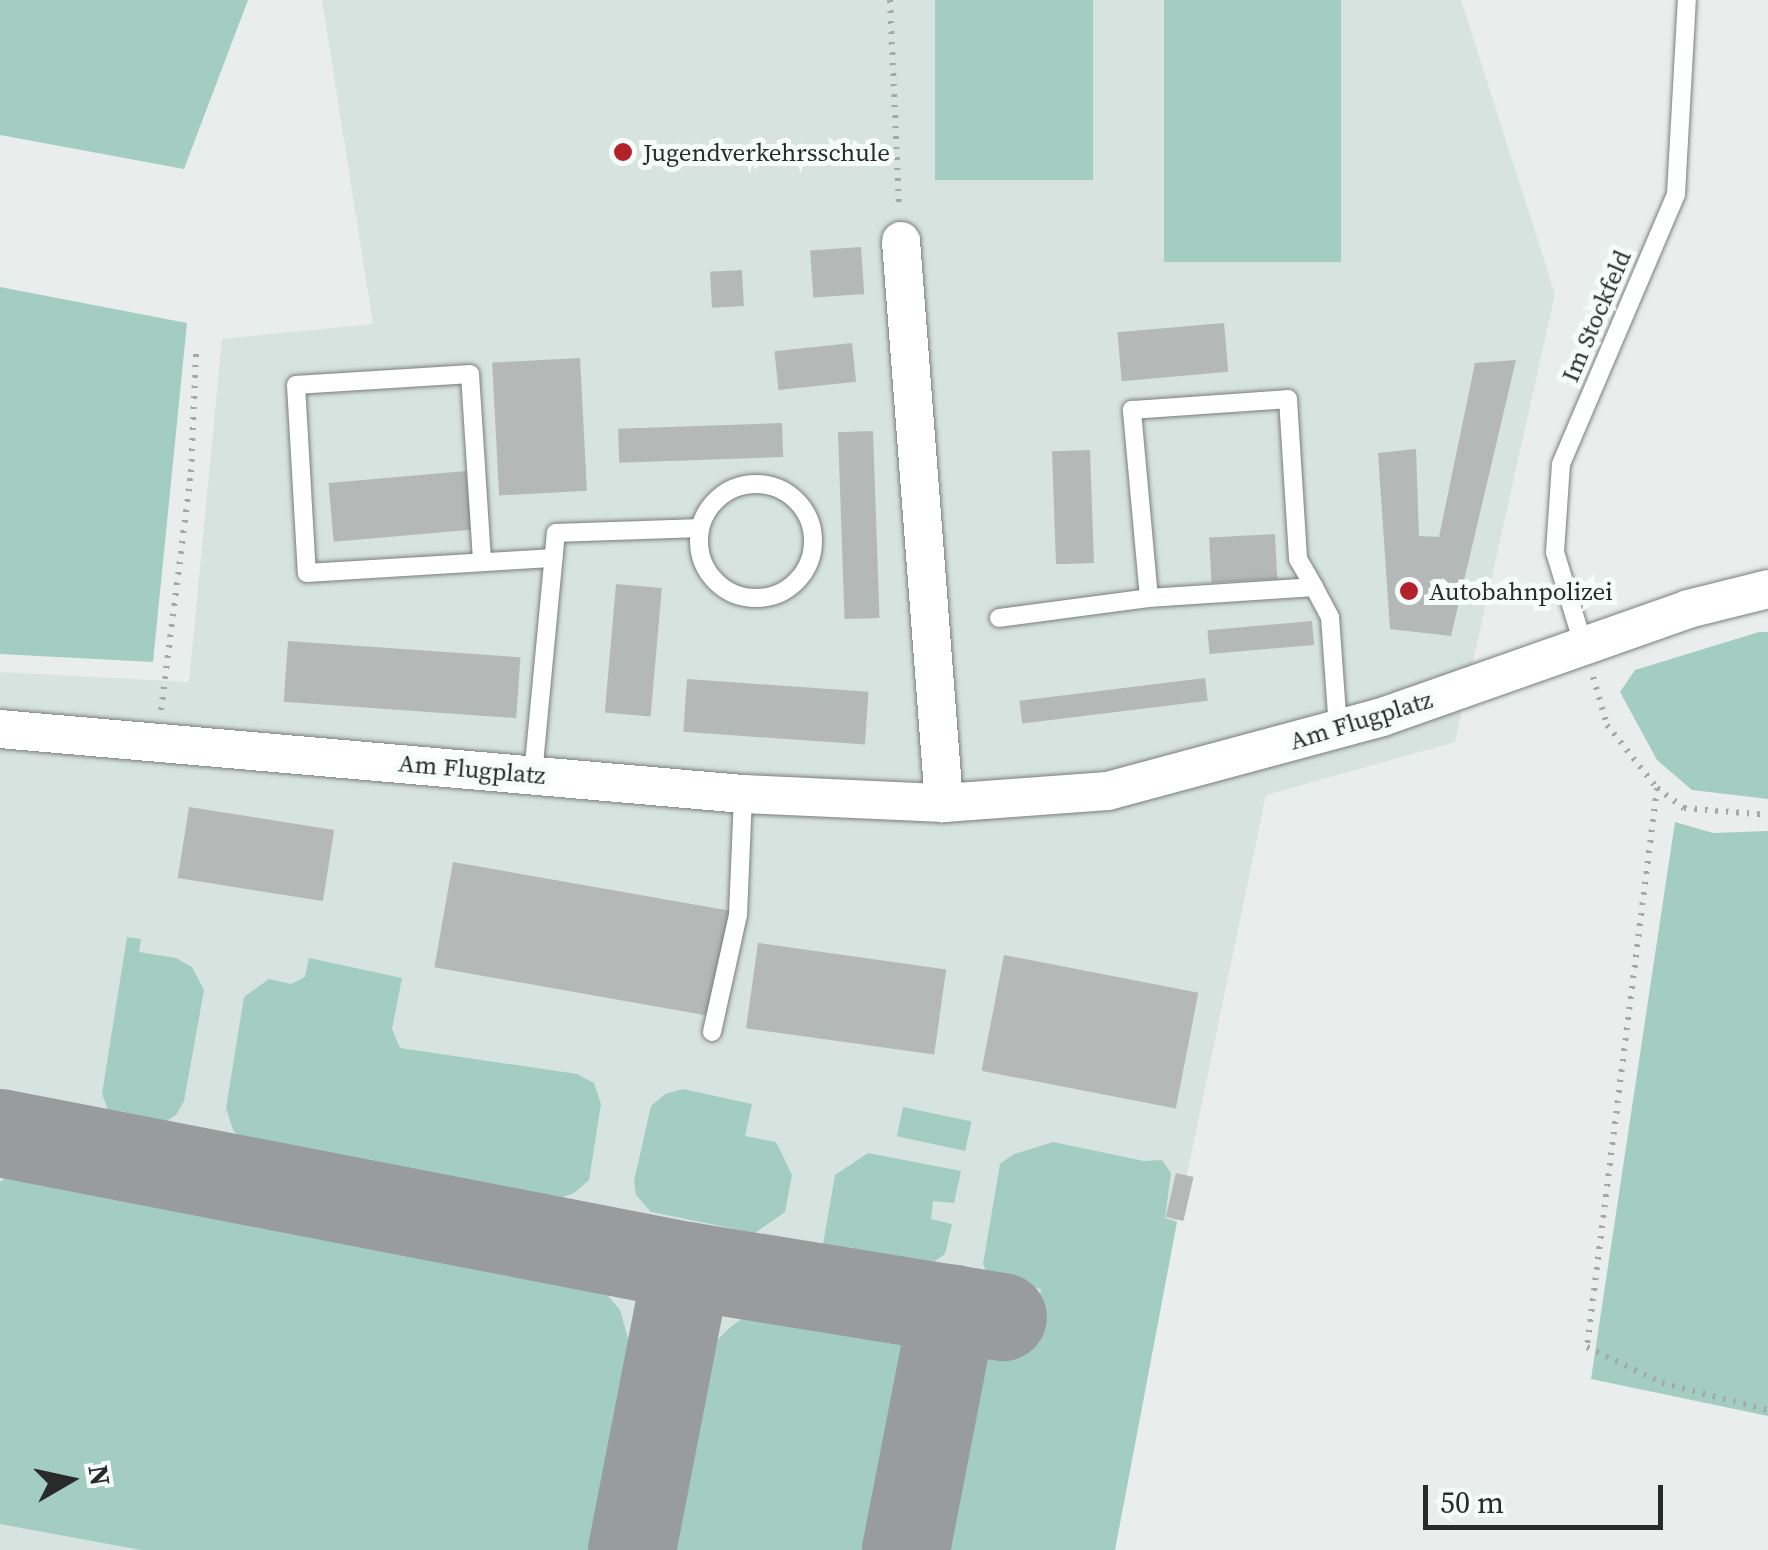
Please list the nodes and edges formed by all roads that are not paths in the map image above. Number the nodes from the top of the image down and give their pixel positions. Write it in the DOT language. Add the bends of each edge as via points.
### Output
graph roads {
  1 [pos="1687,0"];
  2 [pos="901,242"];
  3 [pos="700,528"];
  4 [pos="554,558"];
  5 [pos="482,560"];
  6 [pos="1314,587"];
  7 [pos="1768,589"];
  8 [pos="1150,598"];
  9 [pos="999,618"];
  10 [pos="1584,647"];
  11 [pos="0,729"];
  12 [pos="1338,729"];
  13 [pos="534,775"];
  14 [pos="743,794"];
  15 [pos="944,803"];
  16 [pos="712,1032"];
  1 -- 10 [label="lane, Im Stockfeld" via="1676,194 1560,464 1555,552"];
  2 -- 15 [label="street"];
  3 -- 3 [label="lane" via="699,546 713,580 744,597 780,592 796,582 812,547 804,510 774,487 736,487 720,496"];
  3 -- 4 [label="lane" via="556,533"];
  4 -- 5 [label="lane"];
  4 -- 13 [label="lane"];
  5 -- 5 [label="lane" via="308,572 296,384 470,374"];
  6 -- 8 [label="lane"];
  6 -- 8 [label="lane" via="1298,559 1288,399 1132,410"];
  6 -- 12 [label="lane" via="1330,616"];
  7 -- 10 [label="street, Am Flugplatz"];
  8 -- 9 [label="lane"];
  10 -- 12 [label="street, Am Flugplatz"];
  11 -- 13 [label="street, Am Flugplatz"];
  12 -- 15 [label="street, Am Flugplatz" via="1108,791"];
  13 -- 14 [label="street, Am Flugplatz"];
  14 -- 15 [label="street, Am Flugplatz"];
  14 -- 16 [label="lane" via="738,915"];
}
